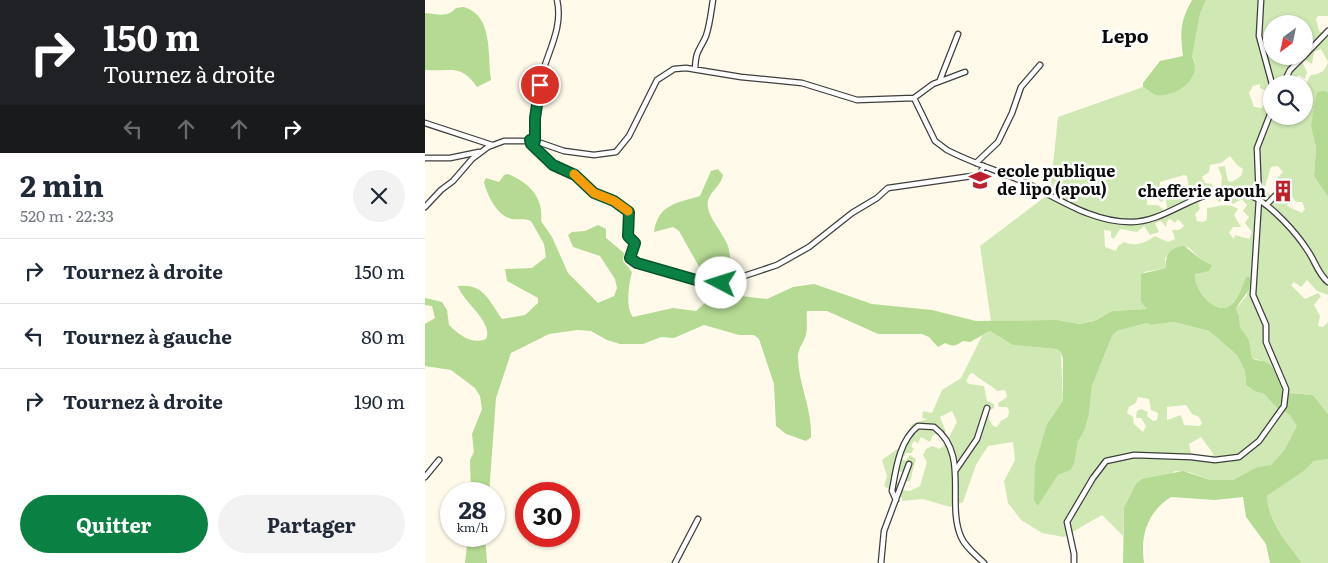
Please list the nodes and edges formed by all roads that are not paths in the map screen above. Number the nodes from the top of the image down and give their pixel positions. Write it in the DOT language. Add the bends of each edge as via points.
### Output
graph roads {
  1 [pos="557,0"];
  2 [pos="713,0"];
  3 [pos="1261,0"];
  4 [pos="1328,31"];
  5 [pos="958,34"];
  6 [pos="1313,47"];
  7 [pos="1040,65"];
  8 [pos="1295,65"];
  9 [pos="695,69"];
  10 [pos="965,72"];
  11 [pos="1270,75"];
  12 [pos="1288,75"];
  13 [pos="941,80"];
  14 [pos="914,98"];
  15 [pos="425,123"];
  16 [pos="1266,125"];
  17 [pos="533,140"];
  18 [pos="493,145"];
  19 [pos="483,151"];
  20 [pos="425,158"];
  21 [pos="976,163"];
  22 [pos="984,166"];
  23 [pos="1278,193"];
  24 [pos="1259,199"];
  25 [pos="1267,204"];
  26 [pos="425,207"];
  27 [pos="1328,282"];
  28 [pos="987,408"];
  29 [pos="439,460"];
  30 [pos="909,464"];
  31 [pos="955,471"];
  32 [pos="425,477"];
  33 [pos="896,500"];
  34 [pos="698,519"];
  35 [pos="675,563"];
  36 [pos="881,563"];
  37 [pos="984,563"];
  38 [pos="1074,563"];
  1 -- 17 [label="street" via="557,31 543,70"];
  2 -- 9 [label="street" via="711,20 698,46"];
  3 -- 11 [label="street" via="1259,36"];
  4 -- 6 [label="street"];
  5 -- 13 [label="street"];
  7 -- 21 [label="street" via="1021,87 998,142"];
  8 -- 12 [label="street"];
  9 -- 14 [label="street" via="802,84 857,100"];
  9 -- 17 [label="street" via="673,69 657,80 629,136 611,154 564,151"];
  10 -- 13 [label="street"];
  13 -- 14 [label="street"];
  14 -- 21 [label="street" via="935,141"];
  15 -- 18 [label="street"];
  16 -- 24 [label="street" via="1257,148"];
  17 -- 18 [label="street" via="504,141"];
  17 -- 22 [label="street" via="534,148 551,163 575,175 594,193 614,201 629,212 628,236 635,243 629,255 633,261 712,284 777,265 827,235 846,217 888,188 979,175"];
  18 -- 19 [label="street"];
  19 -- 20 [label="street" via="450,158"];
  19 -- 26 [label="street"];
  21 -- 22 [label="street"];
  22 -- 24 [label="street" via="1080,210 1121,222 1148,220 1221,190 1241,192"];
  23 -- 25 [label="street"];
  24 -- 25 [label="street"];
  24 -- 38 [label="street" via="1253,295 1266,325 1266,342 1285,389 1283,406 1259,441 1239,456 1215,460 1134,455 1107,461 1067,522"];
  25 -- 27 [label="street" via="1299,238"];
  28 -- 31 [label="street" via="977,439"];
  29 -- 32 [label="street"];
  30 -- 33 [label="street"];
  31 -- 33 [label="street" via="946,438 930,426 918,426 908,437 899,460 892,491"];
  31 -- 37 [label="street" via="958,527 967,547"];
  33 -- 36 [label="street" via="884,531"];
  34 -- 35 [label="street"];
}
